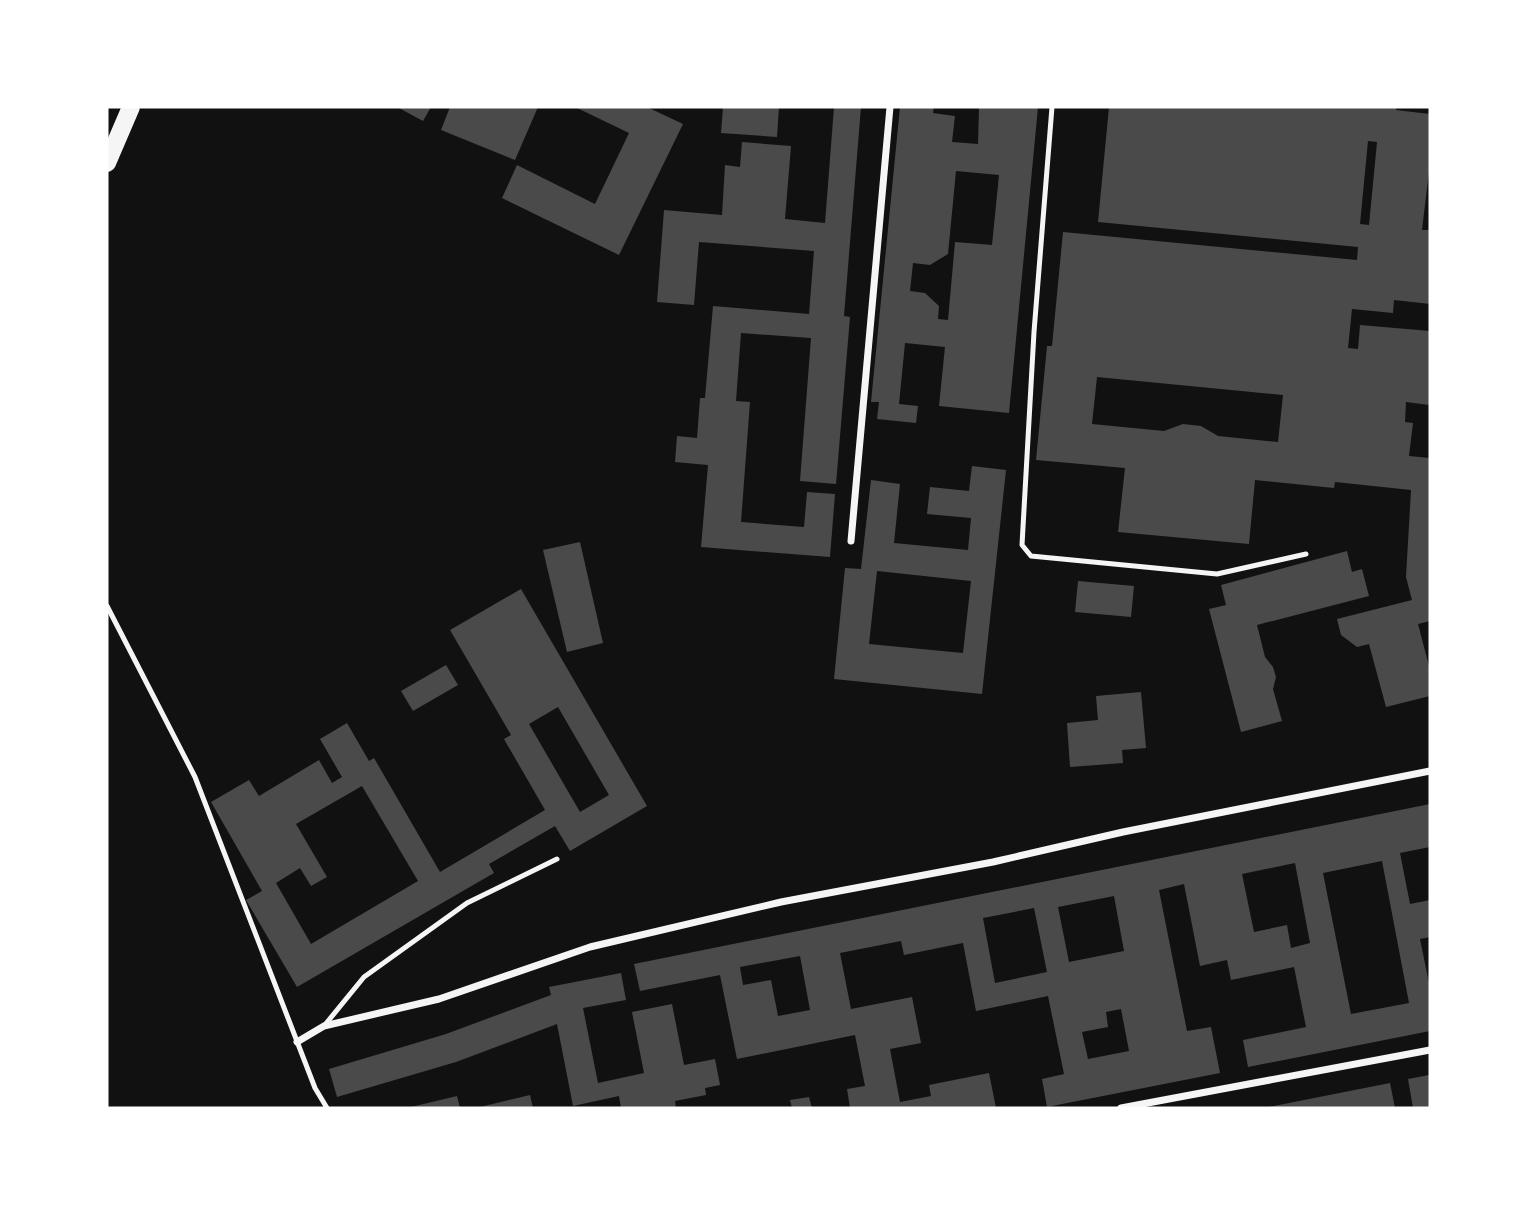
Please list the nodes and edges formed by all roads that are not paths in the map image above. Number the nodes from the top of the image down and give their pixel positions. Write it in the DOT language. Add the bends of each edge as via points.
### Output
graph roads {
  1 [pos="131,107"];
  2 [pos="890,107"];
  3 [pos="1052,107"];
  4 [pos="107,163"];
  5 [pos="851,541"];
  6 [pos="1306,554"];
  7 [pos="107,606"];
  8 [pos="1430,771"];
  9 [pos="557,859"];
  10 [pos="324,1026"];
  11 [pos="297,1042"];
  12 [pos="1430,1049"];
  13 [pos="327,1108"];
  14 [pos="1121,1108"];
  1 -- 4 [label="main road"];
  2 -- 5 [label="street"];
  3 -- 6 [label="lane" via="1023,545 1031,556 1217,574"];
  7 -- 11 [label="lane" via="195,777"];
  8 -- 10 [label="street" via="781,902 590,947 439,999"];
  9 -- 10 [label="lane" via="467,902 364,977"];
  10 -- 11 [label="street"];
  11 -- 13 [label="lane"];
  12 -- 14 [label="street"];
}
